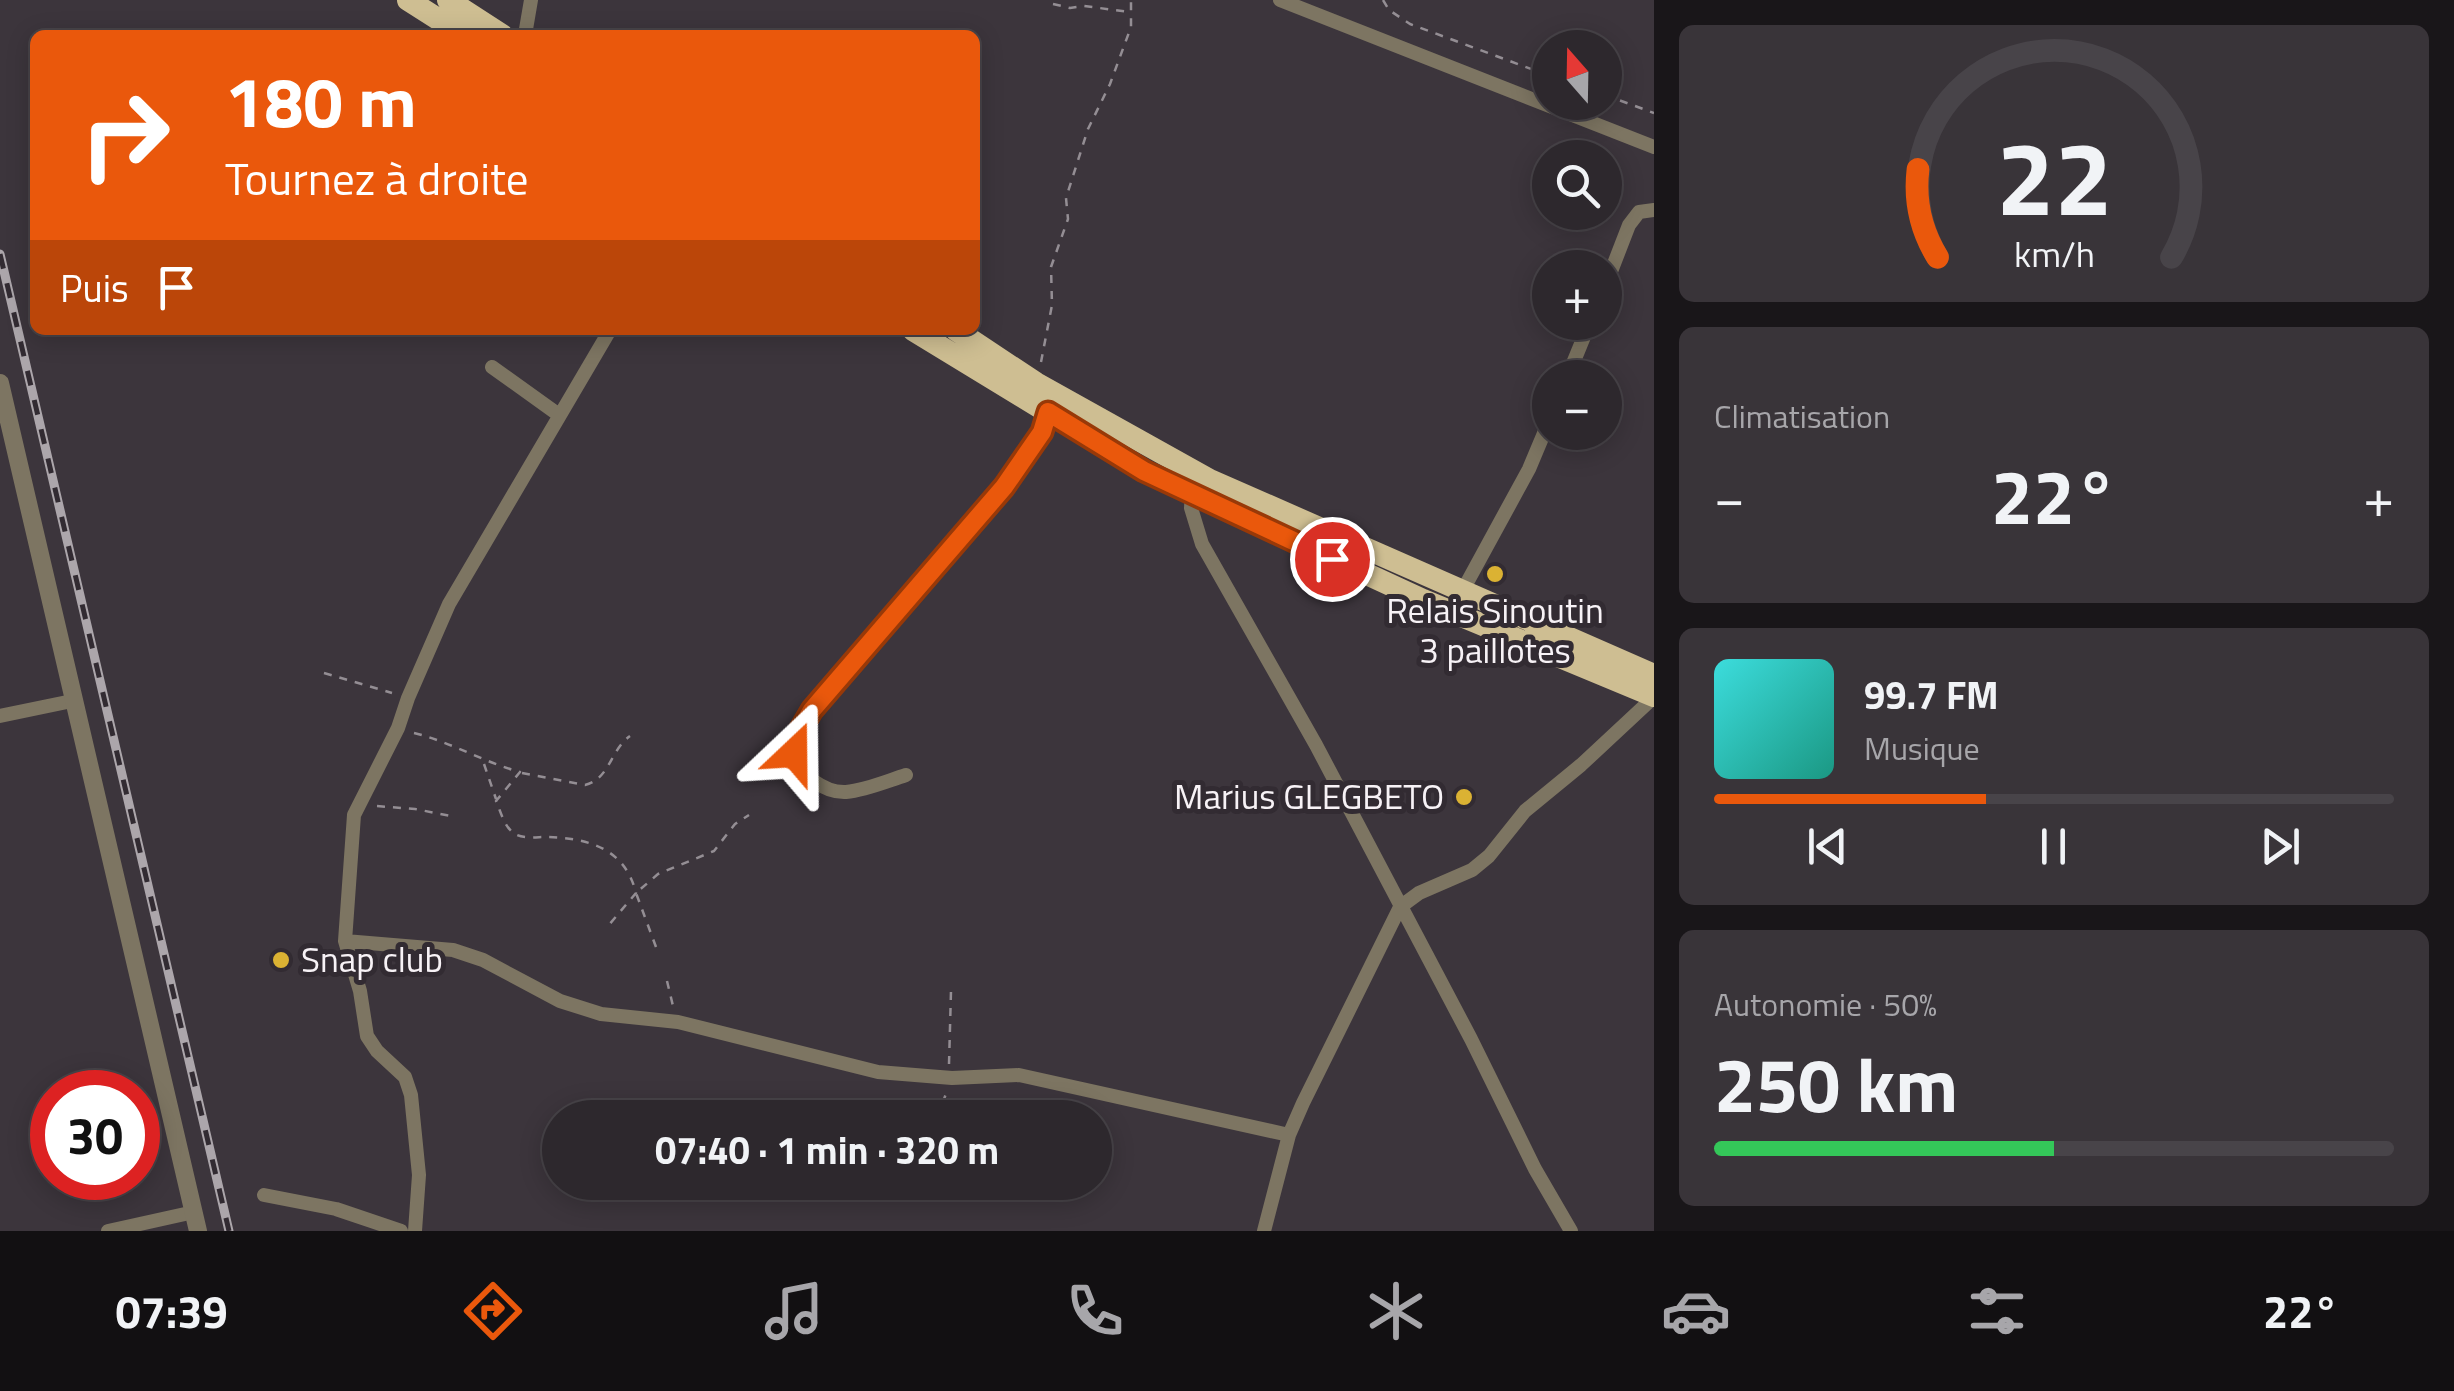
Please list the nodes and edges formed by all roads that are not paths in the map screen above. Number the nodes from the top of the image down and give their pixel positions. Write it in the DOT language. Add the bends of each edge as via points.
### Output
graph roads {
  1 [pos="408,0"];
  2 [pos="448,0"];
  3 [pos="530,0"];
  4 [pos="1280,0"];
  5 [pos="455,30"];
  6 [pos="494,30"];
  7 [pos="526,30"];
  8 [pos="1654,147"];
  9 [pos="1654,210"];
  10 [pos="1619,250"];
  11 [pos="607,335"];
  12 [pos="922,335"];
  13 [pos="963,335"];
  14 [pos="492,367"];
  15 [pos="0,383"];
  16 [pos="1048,412"];
  17 [pos="559,414"];
  18 [pos="1538,450"];
  19 [pos="1193,484"];
  20 [pos="1462,590"];
  21 [pos="1654,674"];
  22 [pos="1654,696"];
  23 [pos="72,701"];
  24 [pos="0,716"];
  25 [pos="906,776"];
  26 [pos="1400,907"];
  27 [pos="345,940"];
  28 [pos="1290,1136"];
  29 [pos="264,1195"];
  30 [pos="194,1212"];
  31 [pos="1568,1230"];
  32 [pos="108,1231"];
  33 [pos="198,1231"];
  34 [pos="401,1231"];
  35 [pos="415,1231"];
  36 [pos="1264,1231"];
  1 -- 5 [label="highway"];
  2 -- 6 [label="highway"];
  3 -- 7 [label="street"];
  4 -- 8 [label="street"];
  9 -- 10 [label="street" via="1638,212"];
  11 -- 17 [label="street"];
  12 -- 16 [label="highway"];
  13 -- 19 [label="highway"];
  14 -- 17 [label="street"];
  15 -- 23 [label="street"];
  16 -- 19 [label="highway" via="1144,471"];
  16 -- 25 [label="street" via="1004,487 824,696 795,739 798,764 832,791"];
  17 -- 27 [label="street" via="450,604 354,814"];
  18 -- 20 [label="street"];
  19 -- 20 [label="highway"];
  19 -- 22 [label="highway" via="1422,600"];
  19 -- 26 [label="street" via="1202,544"];
  20 -- 21 [label="highway"];
  22 -- 26 [label="street" via="1525,811 1489,856"];
  23 -- 24 [label="street"];
  23 -- 30 [label="street"];
  26 -- 28 [label="street"];
  26 -- 31 [label="street"];
  27 -- 28 [label="street" via="453,950 601,1014 678,1022 878,1072 1019,1075"];
  27 -- 35 [label="street" via="367,1036 405,1077 411,1094"];
  28 -- 36 [label="street"];
  29 -- 34 [label="street"];
  30 -- 32 [label="street"];
  30 -- 33 [label="street"];
}
